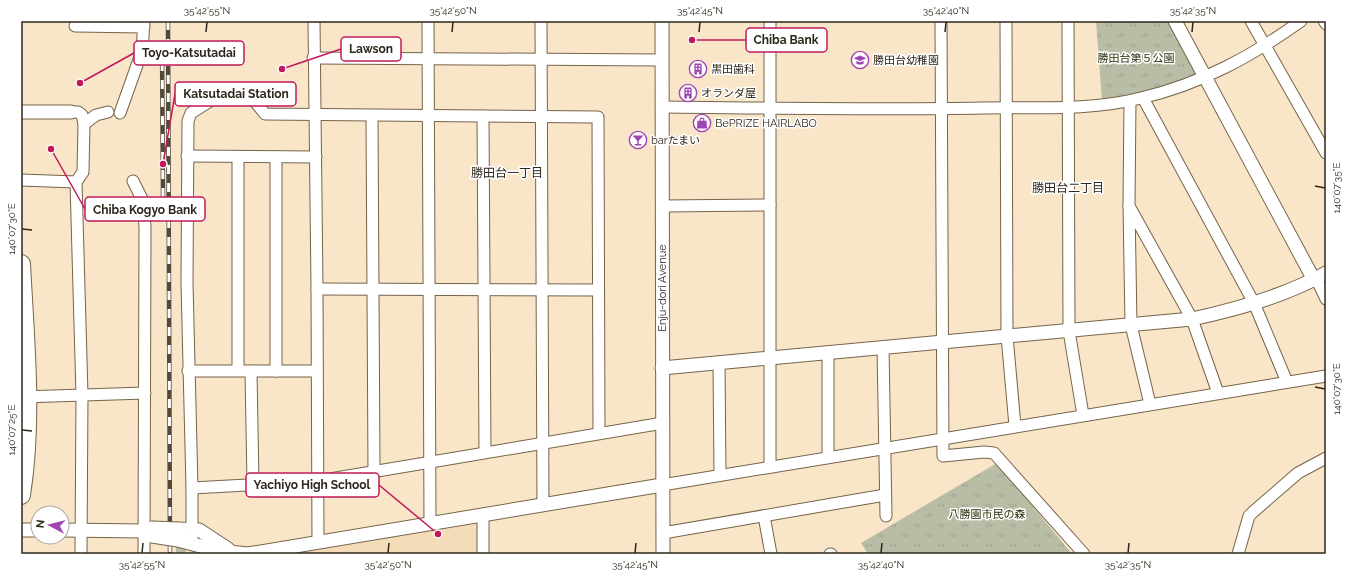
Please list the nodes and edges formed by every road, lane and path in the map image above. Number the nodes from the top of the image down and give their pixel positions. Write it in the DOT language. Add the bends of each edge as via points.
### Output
graph roads {
  1 [pos="314,21"];
  2 [pos="428,21"];
  3 [pos="541,21"];
  4 [pos="662,21"];
  5 [pos="770,21"];
  6 [pos="941,21"];
  7 [pos="1006,21"];
  8 [pos="1068,21"];
  9 [pos="1175,21"];
  10 [pos="1251,21"];
  11 [pos="1301,21"];
  12 [pos="1324,21"];
  13 [pos="144,24"];
  14 [pos="1326,24"];
  15 [pos="75,26"];
  16 [pos="1266,46"];
  17 [pos="313,58"];
  18 [pos="428,59"];
  19 [pos="541,59"];
  20 [pos="662,60"];
  21 [pos="1204,76"];
  22 [pos="222,94"];
  23 [pos="249,94"];
  24 [pos="1143,98"];
  25 [pos="1130,101"];
  26 [pos="662,107"];
  27 [pos="770,108"];
  28 [pos="1006,108"];
  29 [pos="1067,108"];
  30 [pos="942,109"];
  31 [pos="21,112"];
  32 [pos="71,112"];
  33 [pos="108,112"];
  34 [pos="120,113"];
  35 [pos="541,115"];
  36 [pos="315,116"];
  37 [pos="372,116"];
  38 [pos="428,116"];
  39 [pos="483,116"];
  40 [pos="84,124"];
  41 [pos="1326,153"];
  42 [pos="187,156"];
  43 [pos="238,157"];
  44 [pos="276,157"];
  45 [pos="316,157"];
  46 [pos="21,180"];
  47 [pos="133,181"];
  48 [pos="76,182"];
  49 [pos="770,205"];
  50 [pos="1128,205"];
  51 [pos="663,206"];
  52 [pos="21,264"];
  53 [pos="1319,277"];
  54 [pos="317,289"];
  55 [pos="373,290"];
  56 [pos="429,290"];
  57 [pos="484,290"];
  58 [pos="541,290"];
  59 [pos="598,290"];
  60 [pos="1326,299"];
  61 [pos="1254,303"];
  62 [pos="1192,319"];
  63 [pos="1131,325"];
  64 [pos="1068,331"];
  65 [pos="1007,336"];
  66 [pos="942,342"];
  67 [pos="883,347"];
  68 [pos="828,352"];
  69 [pos="771,357"];
  70 [pos="720,362"];
  71 [pos="662,368"];
  72 [pos="238,370"];
  73 [pos="188,371"];
  74 [pos="276,371"];
  75 [pos="251,372"];
  76 [pos="317,372"];
  77 [pos="1326,376"];
  78 [pos="1287,382"];
  79 [pos="145,393"];
  80 [pos="1218,393"];
  81 [pos="82,395"];
  82 [pos="24,397"];
  83 [pos="1150,404"];
  84 [pos="1083,415"];
  85 [pos="663,423"];
  86 [pos="1015,426"];
  87 [pos="599,432"];
  88 [pos="942,438"];
  89 [pos="543,442"];
  90 [pos="885,447"];
  91 [pos="485,452"];
  92 [pos="828,457"];
  93 [pos="1326,458"];
  94 [pos="430,461"];
  95 [pos="770,467"];
  96 [pos="374,471"];
  97 [pos="720,475"];
  98 [pos="318,481"];
  99 [pos="253,484"];
  100 [pos="662,485"];
  101 [pos="192,488"];
  102 [pos="21,495"];
  103 [pos="885,495"];
  104 [pos="542,505"];
  105 [pos="483,515"];
  106 [pos="764,516"];
  107 [pos="886,516"];
  108 [pos="430,523"];
  109 [pos="70,530"];
  110 [pos="82,530"];
  111 [pos="150,532"];
  112 [pos="663,533"];
  113 [pos="185,535"];
  114 [pos="318,542"];
  115 [pos="81,554"];
  116 [pos="144,554"];
  117 [pos="483,554"];
  118 [pos="663,554"];
  119 [pos="771,554"];
  120 [pos="1084,554"];
  121 [pos="1238,554"];
  1 -- 17 [label="street"];
  2 -- 18 [label="street"];
  3 -- 19 [label="street"];
  4 -- 20 [label="street, Enju-dori Avenue"];
  5 -- 27 [label="street"];
  6 -- 30 [label="street"];
  7 -- 28 [label="street"];
  8 -- 29 [label="street"];
  9 -- 21 [label="street"];
  10 -- 16 [label="street"];
  11 -- 16 [label="street"];
  12 -- 14 [label="street"];
  13 -- 15 [label="street"];
  13 -- 34 [label="street" via="142,51"];
  16 -- 21 [label="street" via="1237,63"];
  16 -- 41 [label="street"];
  17 -- 18 [label="street"];
  17 -- 36 [label="street"];
  18 -- 19 [label="street"];
  18 -- 38 [label="street"];
  19 -- 20 [label="street"];
  19 -- 35 [label="street"];
  20 -- 26 [label="street, Enju-dori Avenue"];
  21 -- 24 [label="street"];
  21 -- 53 [label="street"];
  22 -- 42 [label="street" via="191,113 188,121"];
  23 -- 36 [label="street" via="265,114"];
  24 -- 25 [label="street"];
  24 -- 61 [label="street"];
  25 -- 29 [label="street"];
  25 -- 50 [label="street"];
  26 -- 27 [label="street"];
  26 -- 51 [label="street, Enju-dori Avenue"];
  27 -- 30 [label="street"];
  27 -- 49 [label="street"];
  28 -- 29 [label="street"];
  28 -- 30 [label="street"];
  28 -- 65 [label="street"];
  29 -- 64 [label="street"];
  30 -- 66 [label="street"];
  31 -- 32 [label="street"];
  32 -- 40 [label="street" via="82,115"];
  33 -- 40 [label="street" via="96,115"];
  35 -- 39 [label="street"];
  35 -- 58 [label="street"];
  35 -- 59 [label="street" via="598,117"];
  36 -- 37 [label="street"];
  36 -- 45 [label="street"];
  37 -- 38 [label="street"];
  37 -- 55 [label="street"];
  38 -- 39 [label="street"];
  38 -- 56 [label="street"];
  39 -- 57 [label="street"];
  40 -- 48 [label="street" via="83,172"];
  42 -- 43 [label="street"];
  42 -- 73 [label="street"];
  43 -- 44 [label="street"];
  43 -- 72 [label="street"];
  44 -- 45 [label="street"];
  44 -- 74 [label="street"];
  45 -- 54 [label="street"];
  46 -- 48 [label="street"];
  47 -- 79 [label="street" via="143,201 145,227"];
  48 -- 81 [label="street"];
  49 -- 51 [label="street"];
  49 -- 69 [label="street"];
  50 -- 62 [label="street"];
  50 -- 63 [label="street"];
  51 -- 71 [label="street, Enju-dori Avenue"];
  52 -- 82 [label="highway"];
  53 -- 60 [label="street"];
  53 -- 61 [label="street"];
  54 -- 55 [label="street"];
  54 -- 76 [label="street"];
  55 -- 56 [label="street"];
  55 -- 96 [label="street"];
  56 -- 57 [label="street"];
  56 -- 94 [label="street"];
  57 -- 58 [label="street"];
  57 -- 91 [label="street"];
  58 -- 59 [label="street"];
  58 -- 89 [label="street"];
  59 -- 87 [label="street"];
  61 -- 62 [label="street"];
  61 -- 78 [label="street"];
  62 -- 63 [label="street"];
  62 -- 80 [label="street"];
  63 -- 64 [label="street"];
  63 -- 83 [label="street"];
  64 -- 65 [label="street"];
  64 -- 84 [label="street"];
  65 -- 66 [label="street"];
  65 -- 86 [label="street"];
  66 -- 67 [label="street"];
  66 -- 88 [label="street"];
  67 -- 68 [label="street"];
  67 -- 90 [label="street"];
  68 -- 69 [label="street"];
  68 -- 92 [label="street"];
  69 -- 70 [label="street"];
  69 -- 95 [label="street"];
  70 -- 71 [label="street"];
  70 -- 97 [label="street"];
  71 -- 85 [label="street, Enju-dori Avenue"];
  72 -- 73 [label="street"];
  72 -- 75 [label="street"];
  73 -- 101 [label="street"];
  74 -- 75 [label="street"];
  74 -- 76 [label="street"];
  75 -- 99 [label="street"];
  76 -- 98 [label="street"];
  77 -- 78 [label="street"];
  78 -- 80 [label="street"];
  79 -- 81 [label="street"];
  79 -- 111 [label="street"];
  80 -- 83 [label="street"];
  81 -- 82 [label="street"];
  81 -- 110 [label="street"];
  82 -- 102 [label="highway" via="26,460"];
  83 -- 84 [label="street"];
  84 -- 86 [label="street"];
  85 -- 87 [label="street"];
  85 -- 100 [label="street, Enju-dori Avenue"];
  86 -- 88 [label="street"];
  87 -- 89 [label="street"];
  88 -- 90 [label="street"];
  88 -- 120 [label="street" via="943,456 994,452"];
  89 -- 91 [label="street"];
  89 -- 104 [label="street"];
  90 -- 92 [label="street"];
  90 -- 103 [label="street"];
  91 -- 94 [label="street"];
  92 -- 95 [label="street"];
  93 -- 121 [label="street" via="1298,473 1249,516"];
  94 -- 96 [label="street"];
  94 -- 108 [label="street"];
  95 -- 97 [label="street"];
  96 -- 98 [label="street"];
  97 -- 100 [label="street"];
  98 -- 99 [label="street"];
  98 -- 114 [label="street"];
  99 -- 101 [label="street"];
  100 -- 104 [label="street"];
  100 -- 112 [label="street, Enju-dori Avenue"];
  101 -- 113 [label="street"];
  103 -- 106 [label="street"];
  103 -- 107 [label="street"];
  104 -- 105 [label="street"];
  105 -- 108 [label="street"];
  105 -- 117 [label="street"];
  106 -- 112 [label="street"];
  106 -- 119 [label="street"];
  108 -- 114 [label="street"];
  109 -- 110 [label="street"];
  110 -- 111 [label="street"];
  110 -- 115 [label="street"];
  111 -- 113 [label="street, bridge"];
  111 -- 116 [label="street"];
  112 -- 118 [label="street, Enju-dori Avenue"];
  113 -- 114 [label="street" via="199,530 235,553 248,554"];
}
